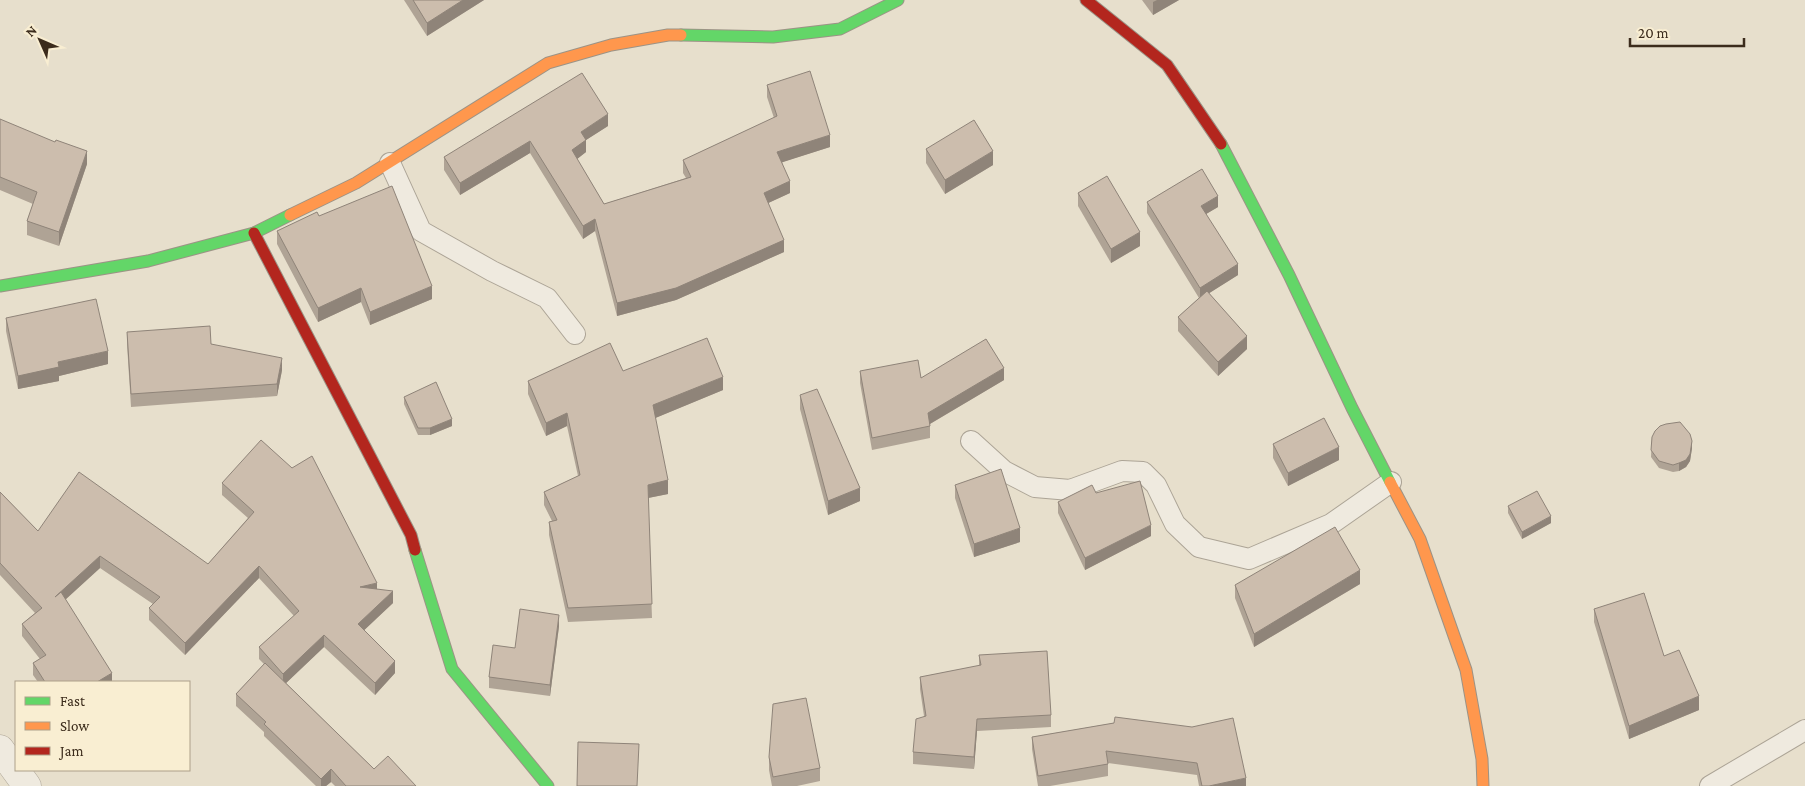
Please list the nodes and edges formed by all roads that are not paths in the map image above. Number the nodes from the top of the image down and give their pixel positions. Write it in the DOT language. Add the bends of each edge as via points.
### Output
graph roads {
  1 [pos="898,0"];
  2 [pos="1086,0"];
  3 [pos="390,162"];
  4 [pos="254,233"];
  5 [pos="0,286"];
  6 [pos="576,334"];
  7 [pos="971,441"];
  8 [pos="1391,482"];
  9 [pos="1805,730"];
  10 [pos="0,749"];
  11 [pos="15,770"];
  12 [pos="16,771"];
  13 [pos="27,786"];
  14 [pos="548,786"];
  15 [pos="1483,786"];
  16 [pos="1710,786"];
  1 -- 3 [label="street" via="840,30 773,37 668,35 611,45 548,63"];
  2 -- 8 [label="street" via="1167,65 1219,140"];
  3 -- 4 [label="street" via="356,183"];
  3 -- 6 [label="lane" via="422,231 547,298"];
  4 -- 5 [label="street" via="148,261"];
  4 -- 14 [label="street" via="412,535 452,669"];
  7 -- 8 [label="lane" via="1004,470 1035,488 1070,490 1122,471 1143,472 1156,485 1175,524 1198,547 1250,559 1332,524"];
  8 -- 15 [label="street" via="1420,539 1466,670 1482,759"];
  9 -- 16 [label="lane"];
  10 -- 11 [label="street"];
  12 -- 13 [label="street"];
}
